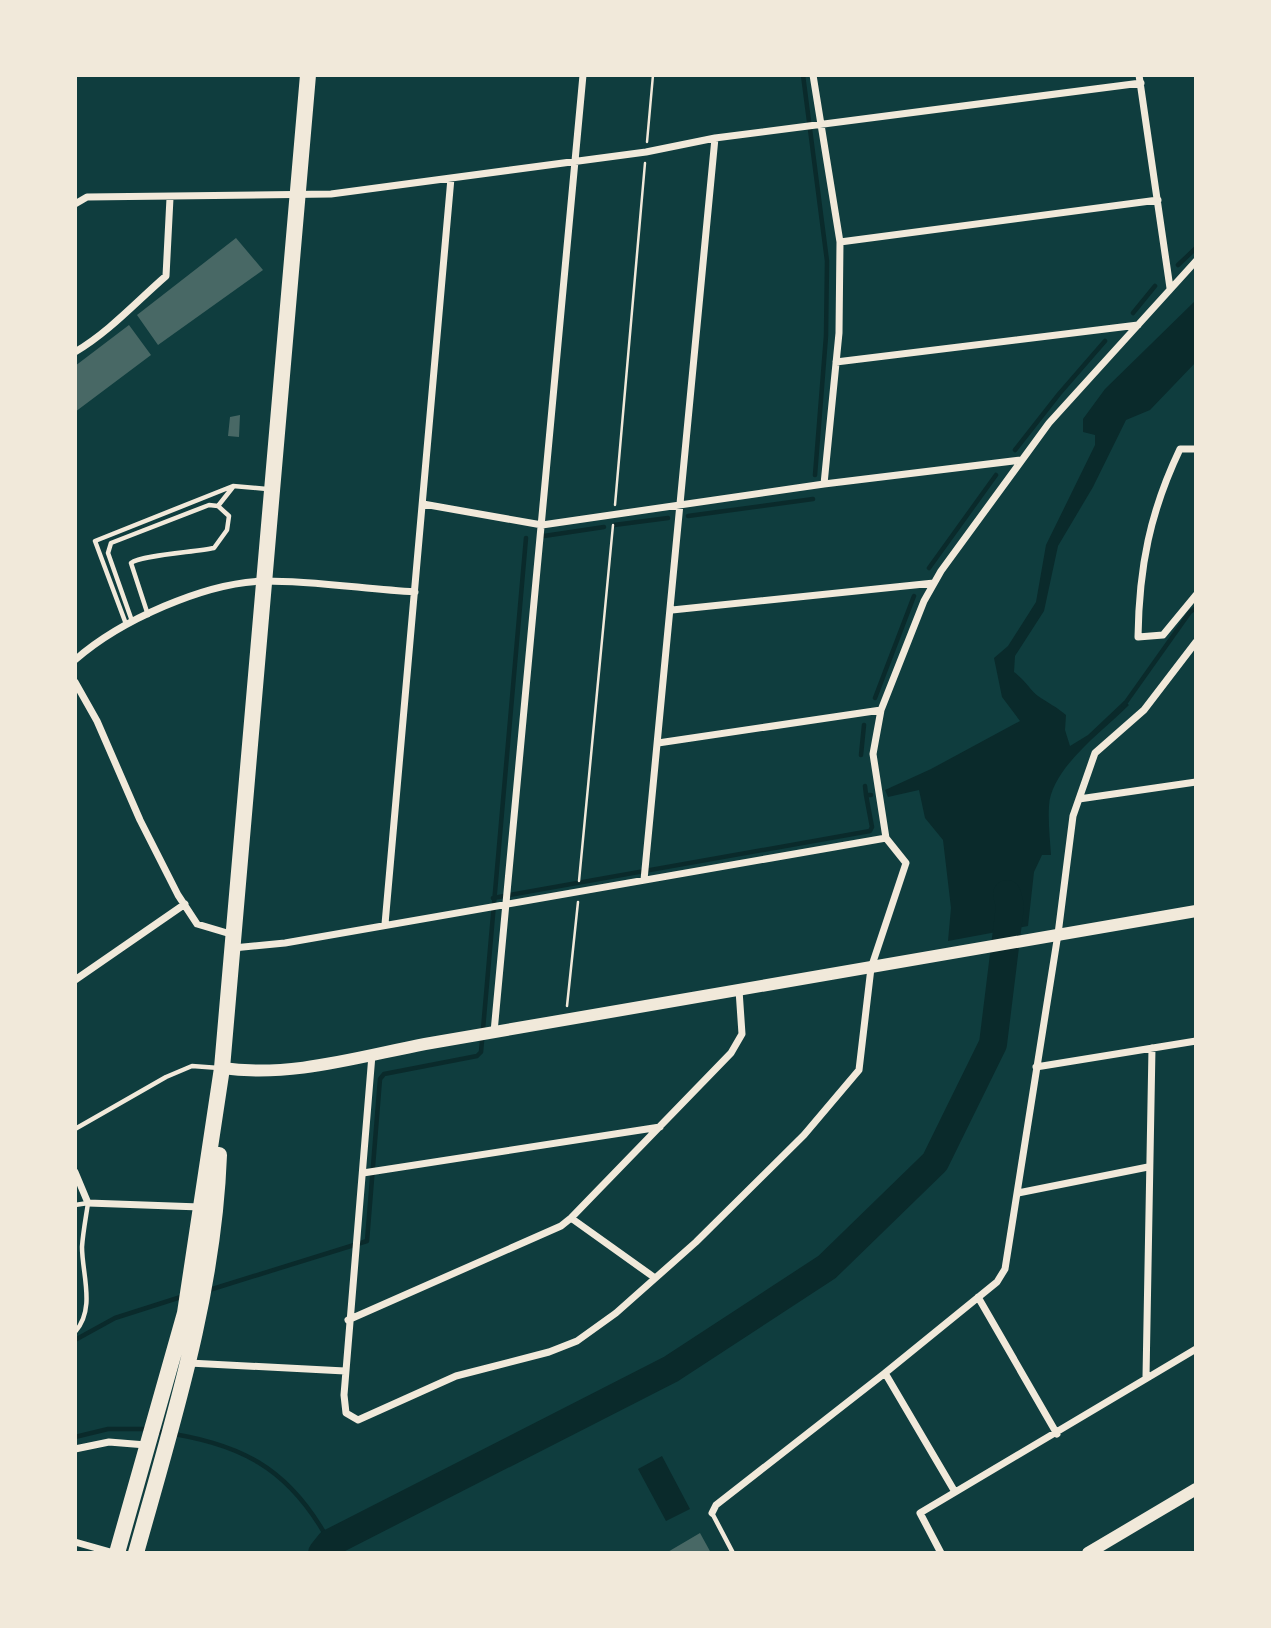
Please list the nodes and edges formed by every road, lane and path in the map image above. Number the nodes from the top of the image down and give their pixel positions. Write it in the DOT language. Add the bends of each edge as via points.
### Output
graph roads {
  1 [pos="307,75"];
  2 [pos="583,75"];
  3 [pos="653,75"];
  4 [pos="813,75"];
  5 [pos="1140,79"];
  6 [pos="820,124"];
  7 [pos="715,138"];
  8 [pos="646,152"];
  9 [pos="573,163"];
  10 [pos="451,178"];
  11 [pos="298,194"];
  12 [pos="170,198"];
  13 [pos="1157,200"];
  14 [pos="75,204"];
  15 [pos="840,242"];
  16 [pos="1196,261"];
  17 [pos="1170,288"];
  18 [pos="1138,326"];
  19 [pos="75,352"];
  20 [pos="836,362"];
  21 [pos="1196,449"];
  22 [pos="1021,460"];
  23 [pos="824,484"];
  24 [pos="233,486"];
  25 [pos="272,490"];
  26 [pos="187,504"];
  27 [pos="423,504"];
  28 [pos="209,505"];
  29 [pos="681,505"];
  30 [pos="218,506"];
  31 [pos="614,514"];
  32 [pos="542,525"];
  33 [pos="264,581"];
  34 [pos="934,583"];
  35 [pos="415,592"];
  36 [pos="1196,595"];
  37 [pos="672,610"];
  38 [pos="148,615"];
  39 [pos="130,623"];
  40 [pos="1196,642"];
  41 [pos="75,660"];
  42 [pos="75,682"];
  43 [pos="881,710"];
  44 [pos="657,743"];
  45 [pos="1196,782"];
  46 [pos="1079,799"];
  47 [pos="886,838"];
  48 [pos="644,880"];
  49 [pos="579,892"];
  50 [pos="184,904"];
  51 [pos="506,904"];
  52 [pos="1196,911"];
  53 [pos="385,924"];
  54 [pos="1052,936"];
  55 [pos="234,942"];
  56 [pos="876,967"];
  57 [pos="75,980"];
  58 [pos="739,990"];
  59 [pos="566,1020"];
  60 [pos="494,1033"];
  61 [pos="1196,1041"];
  62 [pos="1152,1048"];
  63 [pos="372,1055"];
  64 [pos="1036,1067"];
  65 [pos="222,1068"];
  66 [pos="660,1127"];
  67 [pos="75,1129"];
  68 [pos="1148,1167"];
  69 [pos="75,1172"];
  70 [pos="363,1173"];
  71 [pos="1018,1193"];
  72 [pos="88,1203"];
  73 [pos="75,1205"];
  74 [pos="202,1207"];
  75 [pos="571,1218"];
  76 [pos="655,1278"];
  77 [pos="978,1297"];
  78 [pos="348,1320"];
  79 [pos="75,1332"];
  80 [pos="1196,1349"];
  81 [pos="174,1356"];
  82 [pos="190,1363"];
  83 [pos="345,1371"];
  84 [pos="885,1373"];
  85 [pos="1146,1377"];
  86 [pos="1057,1434"];
  87 [pos="146,1445"];
  88 [pos="75,1449"];
  89 [pos="955,1492"];
  90 [pos="1194,1493"];
  91 [pos="712,1513"];
  92 [pos="75,1542"];
  93 [pos="115,1553"];
  94 [pos="136,1553"];
  95 [pos="733,1553"];
  96 [pos="941,1553"];
  97 [pos="1088,1553"];
  1 -- 11 [label="highway"];
  2 -- 9 [label="street"];
  3 -- 8 [label="path"];
  4 -- 6 [label="street"];
  5 -- 6 [label="street"];
  5 -- 13 [label="street"];
  6 -- 7 [label="street"];
  6 -- 15 [label="street"];
  7 -- 8 [label="street"];
  7 -- 29 [label="street"];
  8 -- 9 [label="street"];
  8 -- 31 [label="path"];
  9 -- 10 [label="street"];
  9 -- 32 [label="street"];
  10 -- 11 [label="street"];
  10 -- 27 [label="street"];
  11 -- 12 [label="street"];
  11 -- 25 [label="highway"];
  12 -- 14 [label="street" via="88,197"];
  12 -- 19 [label="street" via="166,276 103,335"];
  13 -- 15 [label="street"];
  13 -- 17 [label="street"];
  15 -- 20 [label="street"];
  16 -- 17 [label="street"];
  17 -- 18 [label="street"];
  18 -- 20 [label="street"];
  18 -- 22 [label="street"];
  20 -- 23 [label="street"];
  21 -- 36 [label="street" via="1180,449 1160,492 1144,555 1139,637 1163,635"];
  22 -- 23 [label="street"];
  22 -- 34 [label="street"];
  23 -- 29 [label="street"];
  24 -- 25 [label="lane"];
  24 -- 26 [label="lane"];
  24 -- 30 [label="lane"];
  25 -- 33 [label="highway"];
  26 -- 28 [label="lane"];
  26 -- 39 [label="lane" via="95,541"];
  27 -- 32 [label="street"];
  27 -- 35 [label="street"];
  28 -- 30 [label="lane"];
  28 -- 39 [label="lane" via="111,543 108,553"];
  29 -- 31 [label="street"];
  29 -- 37 [label="street"];
  30 -- 38 [label="lane" via="229,516 227,530 214,548 139,557 131,563"];
  31 -- 32 [label="street"];
  31 -- 49 [label="path"];
  32 -- 51 [label="street"];
  33 -- 35 [label="street"];
  33 -- 38 [label="street" via="229,586"];
  33 -- 55 [label="highway"];
  34 -- 37 [label="street"];
  34 -- 43 [label="street"];
  35 -- 53 [label="street"];
  37 -- 44 [label="street"];
  38 -- 39 [label="street"];
  39 -- 41 [label="street"];
  40 -- 46 [label="street" via="1144,710 1096,753"];
  42 -- 50 [label="street"];
  43 -- 44 [label="street"];
  43 -- 47 [label="street" via="873,754"];
  44 -- 48 [label="street"];
  45 -- 46 [label="street"];
  46 -- 54 [label="street"];
  47 -- 48 [label="street"];
  47 -- 56 [label="street" via="906,863"];
  48 -- 49 [label="street"];
  49 -- 51 [label="street"];
  49 -- 59 [label="path"];
  50 -- 55 [label="street" via="197,924"];
  50 -- 57 [label="street"];
  51 -- 53 [label="street"];
  51 -- 60 [label="street"];
  52 -- 54 [label="street"];
  53 -- 55 [label="street" via="252,948"];
  54 -- 56 [label="street"];
  54 -- 64 [label="street"];
  55 -- 65 [label="highway"];
  56 -- 58 [label="street"];
  56 -- 76 [label="street" via="859,1070 787,1152"];
  58 -- 59 [label="street"];
  58 -- 66 [label="street" via="742,1034"];
  59 -- 60 [label="street"];
  60 -- 63 [label="street"];
  61 -- 62 [label="street"];
  62 -- 64 [label="street"];
  62 -- 68 [label="street"];
  63 -- 65 [label="street" via="257,1073"];
  63 -- 70 [label="street"];
  64 -- 71 [label="street"];
  65 -- 67 [label="lane" via="192,1066 179,1071"];
  65 -- 74 [label="highway"];
  65 -- 82 [label="highway" via="217,1206"];
  66 -- 70 [label="street"];
  66 -- 75 [label="street"];
  68 -- 71 [label="street"];
  68 -- 85 [label="street"];
  69 -- 72 [label="street"];
  70 -- 78 [label="street"];
  71 -- 77 [label="street" via="1005,1269"];
  72 -- 73 [label="lane"];
  72 -- 74 [label="street"];
  72 -- 79 [label="lane" via="82,1244 85,1308"];
  74 -- 81 [label="highway"];
  75 -- 76 [label="street"];
  75 -- 78 [label="street"];
  76 -- 83 [label="street" via="577,1340 549,1352 456,1376 358,1420 346,1413"];
  77 -- 84 [label="street"];
  77 -- 86 [label="street"];
  78 -- 83 [label="street"];
  80 -- 85 [label="street"];
  81 -- 82 [label="street"];
  81 -- 87 [label="highway"];
  82 -- 83 [label="street"];
  82 -- 94 [label="highway"];
  84 -- 89 [label="street"];
  84 -- 91 [label="street" via="716,1505"];
  85 -- 86 [label="street"];
  86 -- 89 [label="street"];
  87 -- 88 [label="street" via="109,1441"];
  87 -- 93 [label="highway"];
  89 -- 96 [label="street" via="920,1513"];
  90 -- 97 [label="street"];
  91 -- 95 [label="lane"];
  92 -- 93 [label="street"];
}
